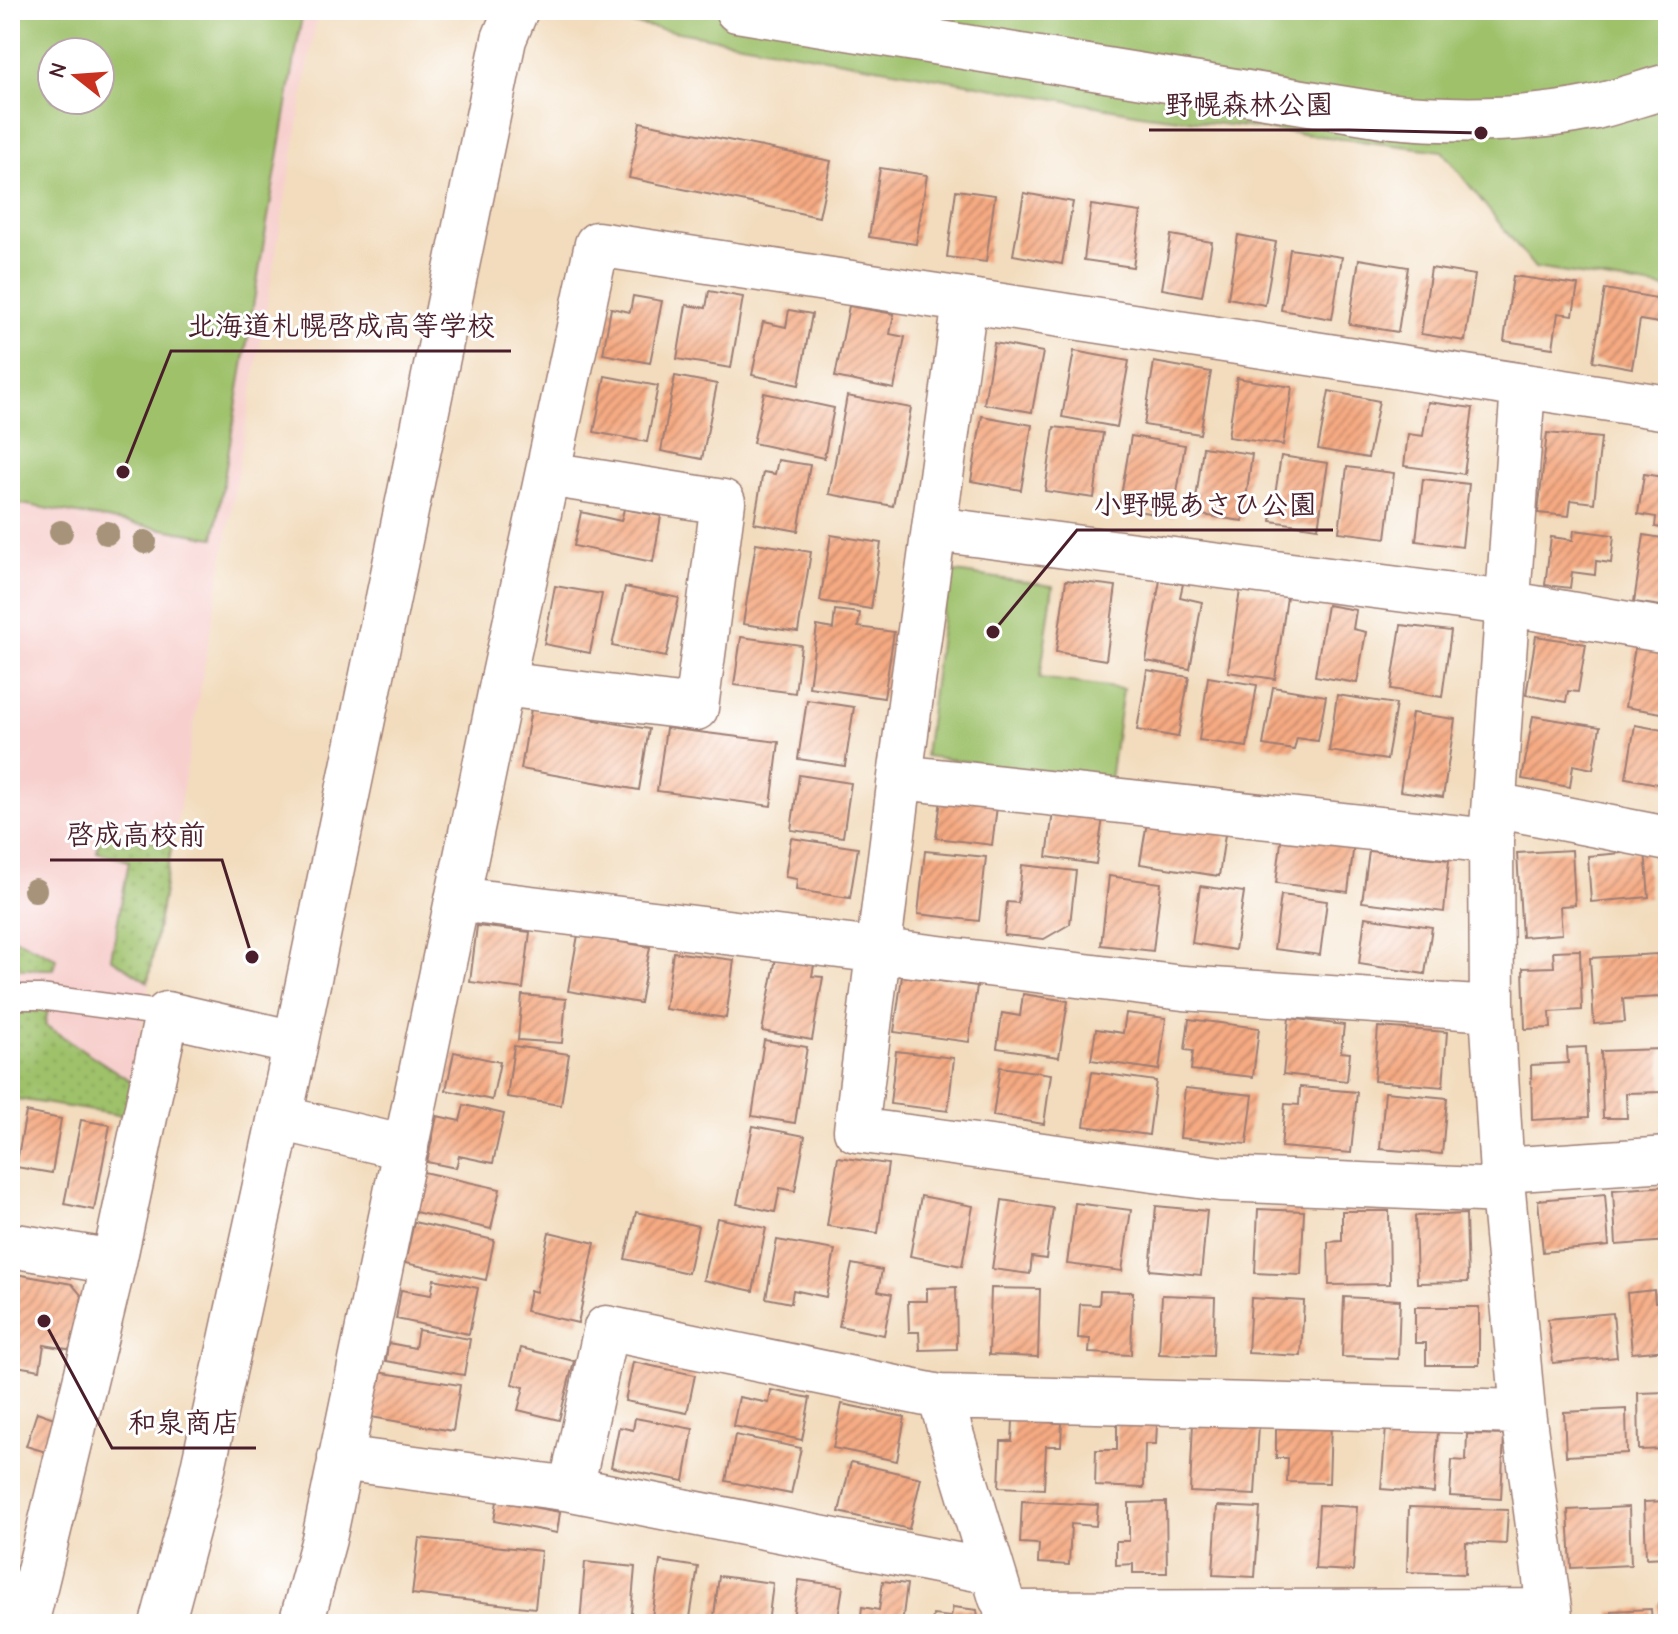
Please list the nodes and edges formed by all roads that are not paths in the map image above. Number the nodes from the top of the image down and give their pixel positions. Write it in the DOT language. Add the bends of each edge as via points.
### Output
graph roads {
  1 [pos="516,10"];
  2 [pos="737,10"];
  3 [pos="1668,86"];
  4 [pos="965,301"];
  5 [pos="1523,386"];
  6 [pos="1668,408"];
  7 [pos="548,474"];
  8 [pos="935,529"];
  9 [pos="1506,603"];
  10 [pos="1668,631"];
  11 [pos="502,684"];
  12 [pos="900,777"];
  13 [pos="1493,823"];
  14 [pos="1668,839"];
  15 [pos="457,899"];
  16 [pos="879,952"];
  17 [pos="10,997"];
  18 [pos="1492,1009"];
  19 [pos="167,1014"];
  20 [pos="295,1043"];
  21 [pos="280,1118"];
  22 [pos="406,1148"];
  23 [pos="1668,1159"];
  24 [pos="1502,1181"];
  25 [pos="10,1245"];
  26 [pos="114,1262"];
  27 [pos="940,1397"];
  28 [pos="1523,1412"];
  29 [pos="340,1458"];
  30 [pos="571,1489"];
  31 [pos="992,1572"];
  32 [pos="1008,1618"];
  33 [pos="1550,1618"];
  34 [pos="26,1624"];
  35 [pos="162,1624"];
  36 [pos="301,1624"];
  1 -- 20 [label="street" via="504,39"];
  2 -- 3 [label="street" via="1423,119 1548,116"];
  4 -- 5 [label="street"];
  4 -- 7 [label="street" via="597,244"];
  4 -- 8 [label="street"];
  5 -- 6 [label="street"];
  5 -- 9 [label="street"];
  7 -- 11 [label="street"];
  7 -- 11 [label="street" via="723,502 696,708"];
  8 -- 9 [label="street"];
  8 -- 12 [label="street"];
  9 -- 10 [label="street"];
  9 -- 13 [label="street"];
  11 -- 15 [label="street"];
  12 -- 13 [label="street"];
  12 -- 16 [label="street"];
  13 -- 14 [label="street"];
  13 -- 18 [label="street"];
  15 -- 16 [label="street"];
  15 -- 22 [label="street"];
  16 -- 18 [label="street" via="1183,988"];
  16 -- 24 [label="street" via="856,1130 1221,1179"];
  17 -- 19 [label="lane"];
  18 -- 24 [label="street"];
  19 -- 20 [label="street"];
  19 -- 26 [label="street"];
  20 -- 21 [label="street"];
  21 -- 22 [label="street"];
  21 -- 35 [label="street" via="199,1486"];
  22 -- 29 [label="street"];
  23 -- 24 [label="street"];
  24 -- 28 [label="street"];
  25 -- 26 [label="street"];
  26 -- 34 [label="street"];
  27 -- 28 [label="street"];
  27 -- 30 [label="street" via="606,1328"];
  27 -- 31 [label="street"];
  28 -- 33 [label="street"];
  29 -- 30 [label="street"];
  29 -- 36 [label="street"];
  30 -- 31 [label="street"];
  31 -- 32 [label="street"];
  32 -- 33 [label="street"];
}
